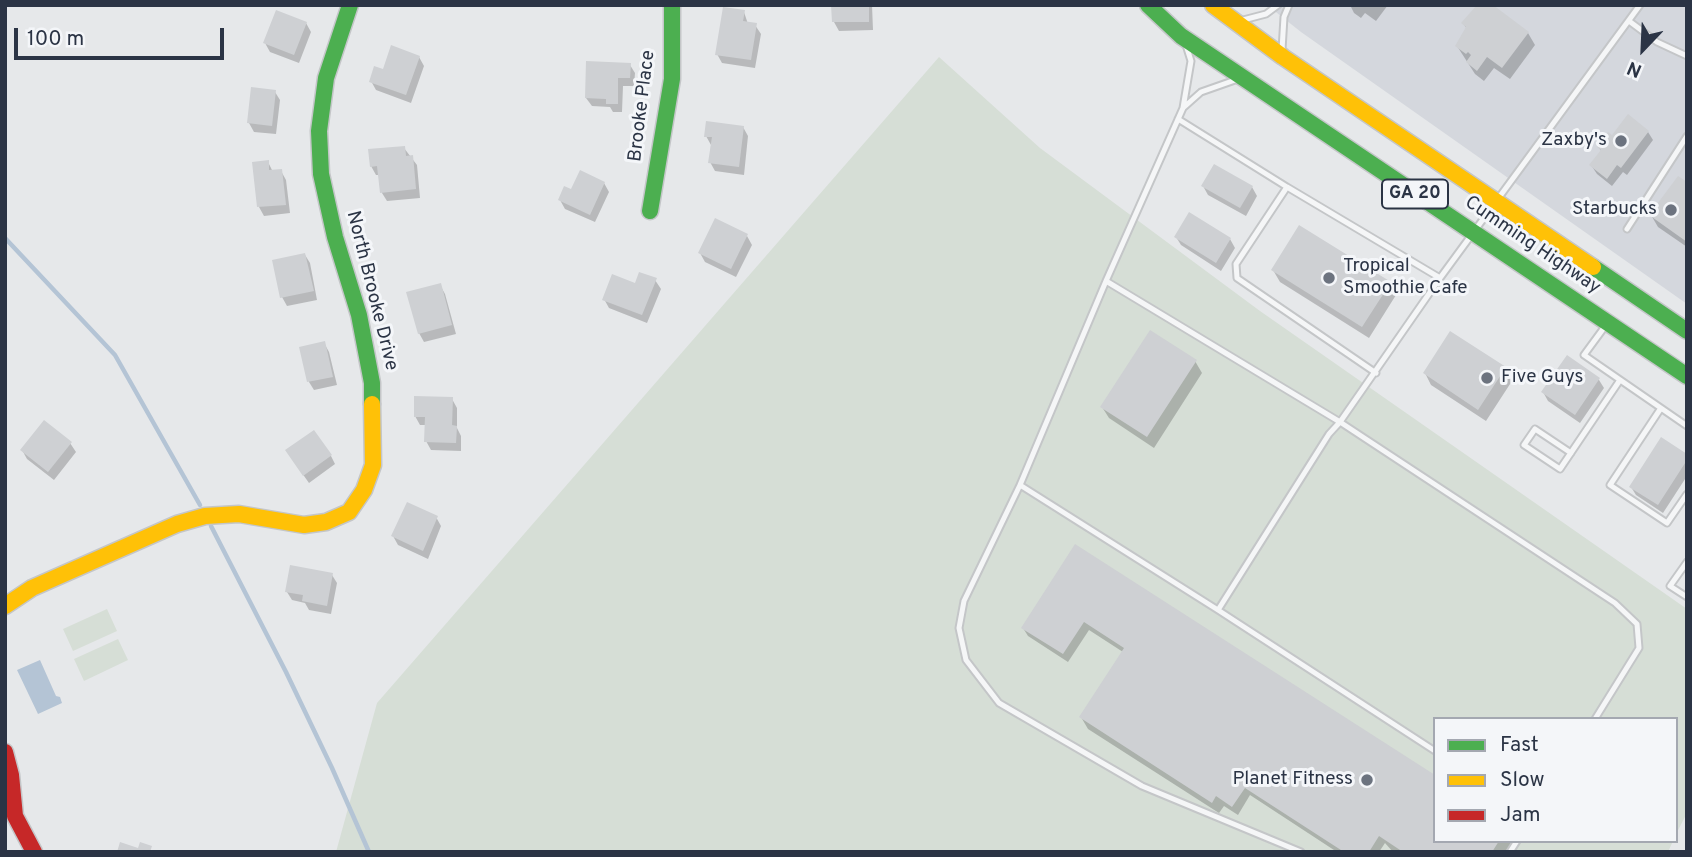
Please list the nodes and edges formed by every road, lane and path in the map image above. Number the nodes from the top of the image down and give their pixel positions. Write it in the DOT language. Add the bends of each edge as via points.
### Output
graph roads {
  1 [pos="350,5"];
  2 [pos="672,5"];
  3 [pos="1148,5"];
  4 [pos="1213,5"];
  5 [pos="1278,5"];
  6 [pos="1289,5"];
  7 [pos="1640,5"];
  8 [pos="1629,21"];
  9 [pos="1236,22"];
  10 [pos="1181,36"];
  11 [pos="1687,56"];
  12 [pos="1283,57"];
  13 [pos="1242,78"];
  14 [pos="1183,108"];
  15 [pos="1178,119"];
  16 [pos="1687,136"];
  17 [pos="1287,187"];
  18 [pos="1496,203"];
  19 [pos="650,211"];
  20 [pos="1627,229"];
  21 [pos="1475,233"];
  22 [pos="1440,278"];
  23 [pos="1106,281"];
  24 [pos="1607,322"];
  25 [pos="1687,331"];
  26 [pos="1376,373"];
  27 [pos="1687,376"];
  28 [pos="1620,380"];
  29 [pos="1661,408"];
  30 [pos="1340,422"];
  31 [pos="1687,426"];
  32 [pos="1571,453"];
  33 [pos="1020,485"];
  34 [pos="1687,494"];
  35 [pos="1687,562"];
  36 [pos="1687,597"];
  37 [pos="5,606"];
  38 [pos="1217,610"];
  39 [pos="1596,717"];
  40 [pos="1433,750"];
  41 [pos="5,752"];
  42 [pos="34,852"];
  43 [pos="1301,852"];
  1 -- 37 [label="main road, North Brooke Drive" via="326,78 319,131 321,174 372,383 373,465 364,490 349,512 326,522 304,526 239,514 177,524 32,588"];
  2 -- 19 [label="main road, Brooke Place" via="672,79"];
  3 -- 10 [label="main road, Cumming Highway / GA 20"];
  4 -- 9 [label="main road, Cumming Highway / GA 20"];
  5 -- 9 [label="lane" via="1266,15"];
  6 -- 12 [label="lane" via="1284,17"];
  7 -- 8 [label="lane"];
  8 -- 11 [label="lane" via="1657,42"];
  8 -- 18 [label="lane"];
  9 -- 12 [label="main road, Cumming Highway / GA 20"];
  10 -- 13 [label="main road, Cumming Highway / GA 20"];
  10 -- 14 [label="lane" via="1191,61"];
  12 -- 18 [label="main road, Cumming Highway / GA 20"];
  13 -- 14 [label="lane" via="1201,92"];
  13 -- 21 [label="main road, Cumming Highway / GA 20"];
  14 -- 15 [label="lane"];
  15 -- 17 [label="lane"];
  15 -- 23 [label="lane"];
  16 -- 20 [label="lane"];
  17 -- 22 [label="lane"];
  17 -- 26 [label="lane" via="1237,264 1237,278"];
  18 -- 21 [label="lane"];
  18 -- 25 [label="main road, Cumming Highway / GA 20"];
  21 -- 22 [label="lane"];
  21 -- 24 [label="main road, Cumming Highway / GA 20"];
  22 -- 26 [label="lane"];
  23 -- 30 [label="lane"];
  23 -- 33 [label="lane"];
  24 -- 27 [label="main road, Cumming Highway / GA 20"];
  24 -- 28 [label="lane" via="1584,355"];
  26 -- 30 [label="lane"];
  28 -- 29 [label="lane"];
  28 -- 32 [label="lane"];
  29 -- 31 [label="lane"];
  29 -- 34 [label="lane" via="1610,485 1667,523"];
  30 -- 38 [label="lane"];
  30 -- 39 [label="lane" via="1615,603 1637,624 1639,648"];
  32 -- 32 [label="lane" via="1560,469 1524,444 1535,429"];
  33 -- 38 [label="lane"];
  33 -- 43 [label="lane" via="964,601 959,628 966,660 999,703 1142,786"];
  35 -- 36 [label="lane" via="1670,586"];
  38 -- 40 [label="lane"];
  41 -- 42 [label="main road" via="15,816"];
}
